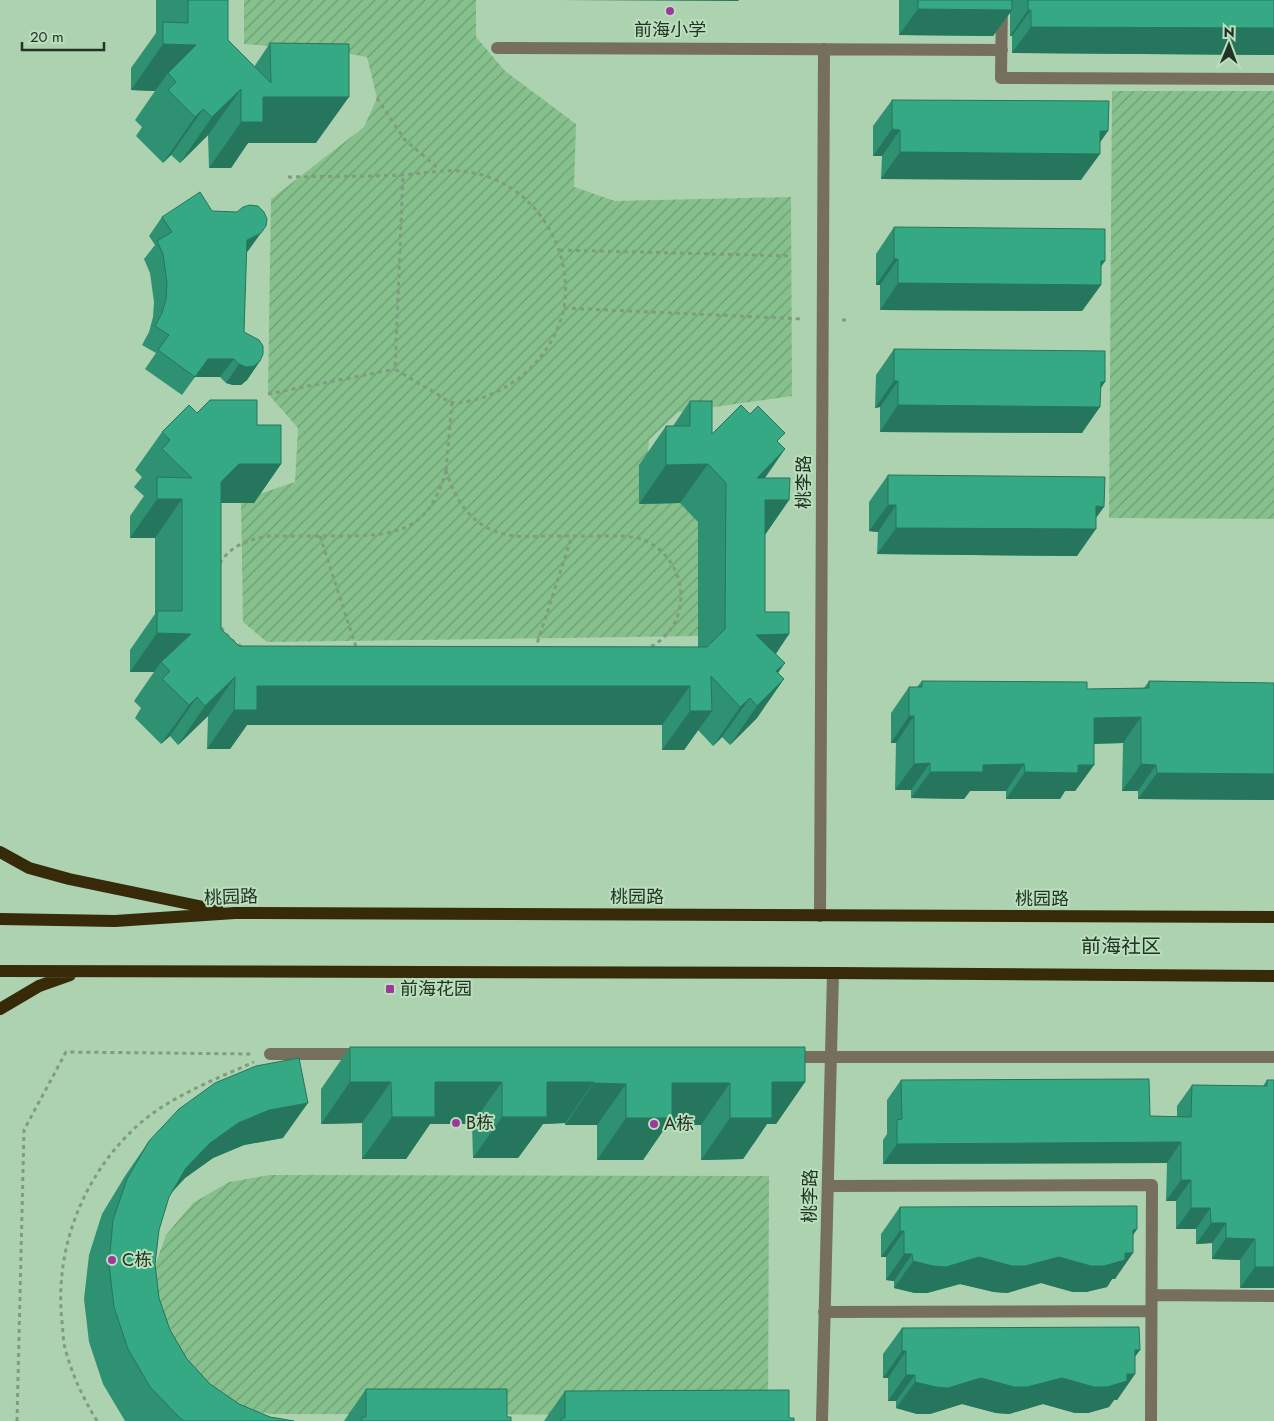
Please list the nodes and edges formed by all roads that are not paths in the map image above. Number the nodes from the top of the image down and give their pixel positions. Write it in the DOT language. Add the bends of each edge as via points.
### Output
graph roads {
  1 [pos="1002,0"];
  2 [pos="498,48"];
  3 [pos="824,49"];
  4 [pos="1002,50"];
  5 [pos="1274,80"];
  6 [pos="0,852"];
  7 [pos="235,913"];
  8 [pos="820,916"];
  9 [pos="1274,917"];
  10 [pos="0,919"];
  11 [pos="0,971"];
  12 [pos="80,972"];
  13 [pos="832,973"];
  14 [pos="1274,976"];
  15 [pos="0,1009"];
  16 [pos="270,1054"];
  17 [pos="368,1054"];
  18 [pos="772,1056"];
  19 [pos="831,1057"];
  20 [pos="1274,1057"];
  21 [pos="828,1186"];
  22 [pos="1152,1295"];
  23 [pos="1274,1296"];
  24 [pos="1151,1311"];
  25 [pos="824,1312"];
  26 [pos="822,1421"];
  27 [pos="1151,1421"];
  1 -- 4 [label="street"];
  2 -- 3 [label="street"];
  3 -- 4 [label="street"];
  3 -- 8 [label="street, 桃李路"];
  4 -- 5 [label="street" via="1001,78"];
  6 -- 7 [label="main road" via="29,868 70,879"];
  7 -- 8 [label="main road, 桃园路"];
  7 -- 10 [label="main road, 桃园路" via="115,921"];
  8 -- 9 [label="main road, 桃园路"];
  11 -- 12 [label="main road"];
  12 -- 13 [label="main road"];
  12 -- 15 [label="main road" via="40,986"];
  13 -- 14 [label="main road"];
  13 -- 19 [label="street, 桃李路"];
  16 -- 17 [label="street"];
  18 -- 19 [label="street"];
  19 -- 20 [label="street"];
  19 -- 21 [label="street, 桃李路"];
  21 -- 22 [label="street" via="1152,1186"];
  21 -- 25 [label="street, 桃李路"];
  22 -- 23 [label="street"];
  22 -- 24 [label="street"];
  24 -- 25 [label="street"];
  24 -- 27 [label="street"];
  25 -- 26 [label="street, 桃李路"];
}
